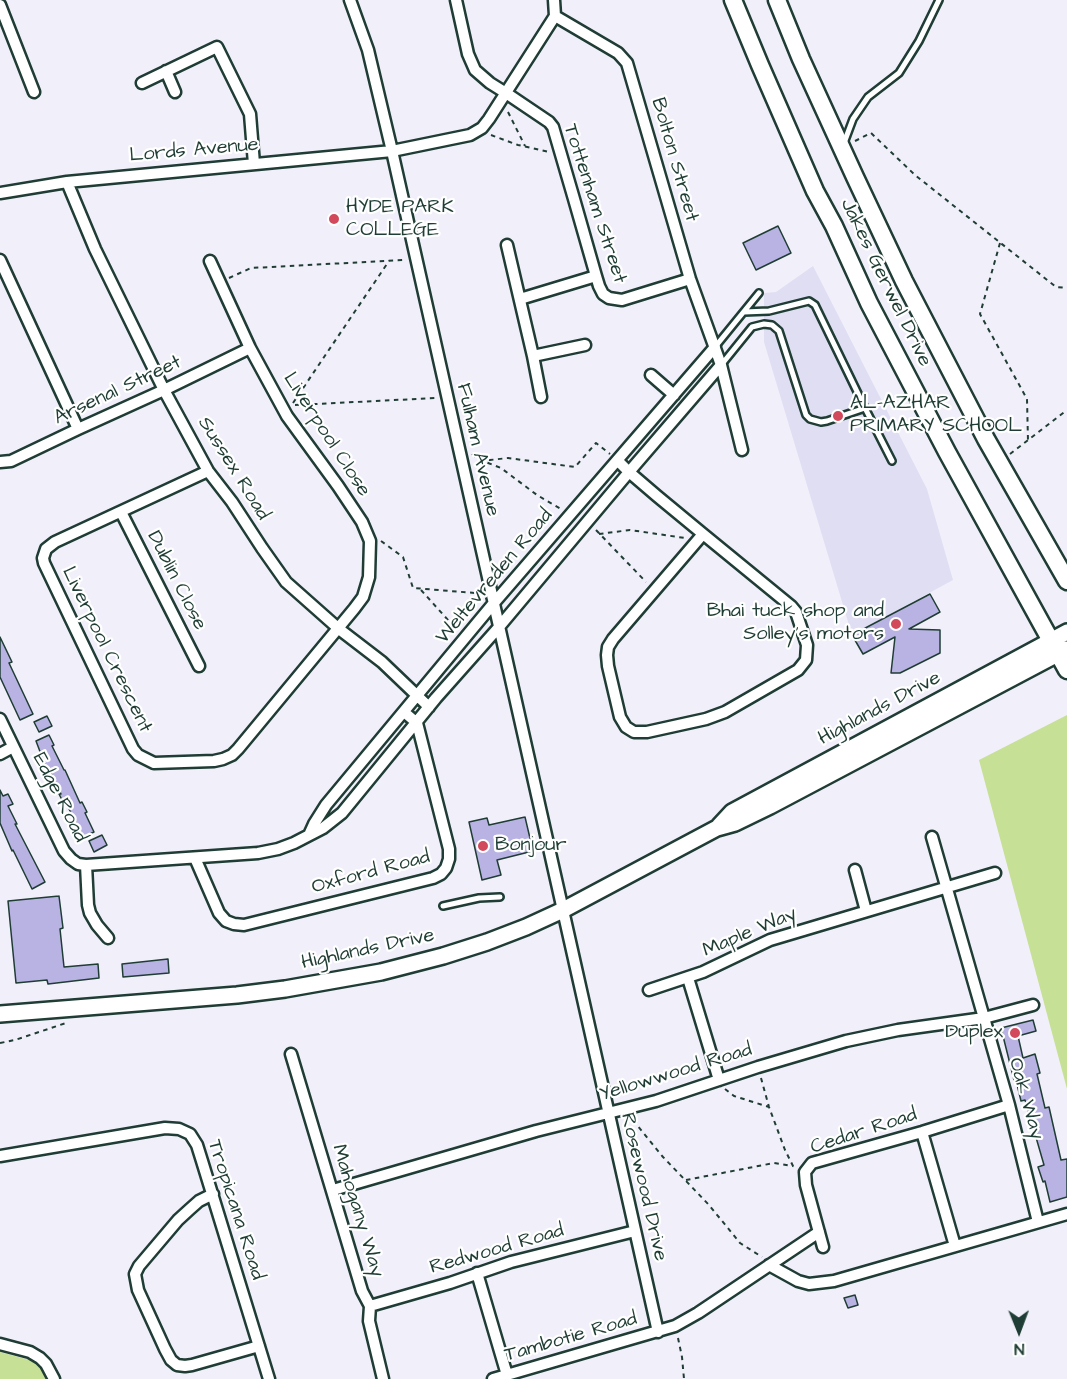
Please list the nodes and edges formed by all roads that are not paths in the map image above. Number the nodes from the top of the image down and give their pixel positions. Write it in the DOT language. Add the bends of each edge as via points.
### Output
graph roads {
  1 [pos="350,0"];
  2 [pos="456,0"];
  3 [pos="554,0"];
  4 [pos="733,0"];
  5 [pos="777,0"];
  6 [pos="939,0"];
  7 [pos="0,5"];
  8 [pos="555,16"];
  9 [pos="166,71"];
  10 [pos="142,83"];
  11 [pos="34,92"];
  12 [pos="175,92"];
  13 [pos="506,93"];
  14 [pos="842,149"];
  15 [pos="392,151"];
  16 [pos="254,164"];
  17 [pos="66,182"];
  18 [pos="0,193"];
  19 [pos="507,245"];
  20 [pos="0,260"];
  21 [pos="210,261"];
  22 [pos="596,276"];
  23 [pos="690,279"];
  24 [pos="759,292"];
  25 [pos="520,299"];
  26 [pos="744,312"];
  27 [pos="585,345"];
  28 [pos="715,347"];
  29 [pos="250,348"];
  30 [pos="533,356"];
  31 [pos="721,365"];
  32 [pos="651,375"];
  33 [pos="164,390"];
  34 [pos="674,395"];
  35 [pos="541,397"];
  36 [pos="865,408"];
  37 [pos="78,429"];
  38 [pos="742,450"];
  39 [pos="618,460"];
  40 [pos="892,461"];
  41 [pos="0,462"];
  42 [pos="208,471"];
  43 [pos="629,472"];
  44 [pos="121,512"];
  45 [pos="703,534"];
  46 [pos="1067,580"];
  47 [pos="493,604"];
  48 [pos="499,627"];
  49 [pos="339,629"];
  50 [pos="1067,632"];
  51 [pos="1058,648"];
  52 [pos="199,666"];
  53 [pos="1067,670"];
  54 [pos="417,696"];
  55 [pos="429,707"];
  56 [pos="404,712"];
  57 [pos="0,719"];
  58 [pos="417,723"];
  59 [pos="13,747"];
  60 [pos="0,754"];
  61 [pos="309,835"];
  62 [pos="932,837"];
  63 [pos="195,858"];
  64 [pos="142,861"];
  65 [pos="86,865"];
  66 [pos="855,870"];
  67 [pos="995,873"];
  68 [pos="946,888"];
  69 [pos="500,897"];
  70 [pos="443,906"];
  71 [pos="563,910"];
  72 [pos="866,911"];
  73 [pos="108,938"];
  74 [pos="688,978"];
  75 [pos="649,990"];
  76 [pos="1033,1005"];
  77 [pos="0,1014"];
  78 [pos="984,1018"];
  79 [pos="291,1054"];
  80 [pos="719,1080"];
  81 [pos="1009,1105"];
  82 [pos="608,1114"];
  83 [pos="922,1132"];
  84 [pos="0,1156"];
  85 [pos="333,1190"];
  86 [pos="213,1194"];
  87 [pos="1067,1215"];
  88 [pos="1038,1222"];
  89 [pos="635,1231"];
  90 [pos="819,1232"];
  91 [pos="955,1246"];
  92 [pos="823,1247"];
  93 [pos="769,1265"];
  94 [pos="477,1273"];
  95 [pos="370,1306"];
  96 [pos="658,1332"];
  97 [pos="0,1344"];
  98 [pos="259,1346"];
  99 [pos="507,1375"];
  100 [pos="54,1379"];
  101 [pos="269,1379"];
  102 [pos="384,1379"];
  103 [pos="494,1379"];
  1 -- 15 [label="street, Fulham Avenue" via="368,50"];
  2 -- 13 [label="street, Tottenham Street" via="475,70"];
  3 -- 8 [label="street"];
  4 -- 51 [label="main road, Jakes Gerwel Drive" via="869,303"];
  5 -- 14 [label="main road, Jakes Gerwel Drive"];
  6 -- 14 [label="lane" via="899,73 859,108"];
  7 -- 11 [label="street"];
  8 -- 13 [label="street, Lords Avenue"];
  8 -- 23 [label="street, Bolton Street" via="618,53 627,63"];
  9 -- 10 [label="street"];
  9 -- 12 [label="street"];
  9 -- 16 [label="street" via="217,47 250,114"];
  13 -- 15 [label="street, Lords Avenue" via="476,132"];
  13 -- 22 [label="street, Tottenham Street" via="553,127"];
  14 -- 46 [label="main road, Jakes Gerwel Drive" via="904,281 998,460"];
  15 -- 16 [label="street, Lords Avenue"];
  15 -- 47 [label="street, Fulham Avenue"];
  16 -- 17 [label="street, Lords Avenue"];
  17 -- 18 [label="street, Lords Avenue"];
  17 -- 33 [label="street, Sussex Road"];
  19 -- 25 [label="street"];
  20 -- 37 [label="street"];
  21 -- 29 [label="street, Liverpool Close"];
  22 -- 23 [label="street, Tottenham Street" via="603,294 617,300"];
  22 -- 25 [label="street"];
  23 -- 28 [label="street, Bolton Street"];
  24 -- 26 [label="lane"];
  25 -- 30 [label="street"];
  26 -- 28 [label="lane"];
  26 -- 36 [label="lane" via="813,303"];
  27 -- 30 [label="street"];
  28 -- 31 [label="street, Bolton Street"];
  28 -- 34 [label="street, Weltevreden Road"];
  29 -- 33 [label="street, Arsenal Street"];
  29 -- 49 [label="street, Liverpool Close" via="287,416 362,522 370,542 367,587"];
  30 -- 35 [label="street"];
  31 -- 36 [label="lane" via="752,327 772,325 779,331 810,419 827,421"];
  31 -- 38 [label="street, Bolton Street"];
  31 -- 43 [label="street, Weltevreden Road"];
  32 -- 34 [label="street"];
  33 -- 37 [label="street, Arsenal Street"];
  33 -- 42 [label="street, Sussex Road"];
  34 -- 39 [label="street, Weltevreden Road"];
  36 -- 40 [label="lane"];
  37 -- 41 [label="street, Arsenal Street" via="11,461"];
  39 -- 43 [label="street"];
  39 -- 47 [label="street, Weltevreden Road"];
  42 -- 44 [label="street, Liverpool Crescent"];
  42 -- 49 [label="street, Sussex Road" via="286,582"];
  43 -- 45 [label="street"];
  43 -- 48 [label="street, Weltevreden Road"];
  44 -- 49 [label="street, Liverpool Crescent" via="55,542 43,558 133,749 145,760 214,761 232,755"];
  44 -- 52 [label="street, Dublin Close"];
  45 -- 45 [label="street" via="796,612 807,645 806,660 798,670 716,716 634,732 620,717 607,651"];
  47 -- 48 [label="street, Fulham Avenue"];
  47 -- 54 [label="street, Weltevreden Road"];
  48 -- 55 [label="street, Weltevreden Road"];
  48 -- 71 [label="street, Fulham Avenue"];
  49 -- 54 [label="street, Sussex Road"];
  50 -- 51 [label="main road, Highlands Drive"];
  51 -- 53 [label="main road, Jakes Gerwel Drive"];
  51 -- 71 [label="main road, Highlands Drive" via="899,730 857,744 732,812 717,828"];
  54 -- 55 [label="street, Sussex Road"];
  54 -- 56 [label="street, Weltevreden Road"];
  55 -- 58 [label="street, Weltevreden Road"];
  56 -- 58 [label="street"];
  56 -- 61 [label="street, Weltevreden Road" via="326,805"];
  57 -- 59 [label="street, Edge Road"];
  58 -- 61 [label="street, Weltevreden Road" via="342,813"];
  58 -- 63 [label="street, Oxford Road" via="449,849 449,859 441,874 234,924 219,913"];
  59 -- 60 [label="street"];
  59 -- 65 [label="street, Edge Road" via="64,851 78,864"];
  61 -- 63 [label="street, Weltevreden Road" via="278,849"];
  62 -- 68 [label="street, Oak Way"];
  63 -- 64 [label="street, Weltevreden Road"];
  64 -- 65 [label="street, Edge Road"];
  65 -- 73 [label="street" via="90,913"];
  66 -- 72 [label="street"];
  67 -- 68 [label="street, Maple Way"];
  68 -- 72 [label="street, Maple Way"];
  68 -- 78 [label="street, Oak Way"];
  69 -- 70 [label="lane"];
  71 -- 77 [label="main road, Highlands Drive" via="476,946 339,980 237,995"];
  71 -- 82 [label="street, Rosewood Drive"];
  72 -- 74 [label="street, Maple Way" via="770,940"];
  74 -- 75 [label="street, Maple Way"];
  74 -- 80 [label="street"];
  76 -- 78 [label="street, Yellowwood Road"];
  78 -- 80 [label="street, Yellowwood Road" via="846,1041"];
  78 -- 81 [label="street, Oak Way"];
  79 -- 85 [label="street, Mahogany Way"];
  80 -- 82 [label="street, Yellowwood Road"];
  81 -- 83 [label="street, Cedar Road"];
  81 -- 88 [label="street, Oak Way"];
  82 -- 85 [label="street, Yellowwood Road"];
  82 -- 89 [label="street, Rosewood Drive"];
  83 -- 90 [label="street, Cedar Road" via="812,1162 805,1172 806,1185"];
  83 -- 91 [label="street"];
  84 -- 86 [label="street, Tropicana Road" via="165,1128 179,1129 190,1134 197,1145"];
  85 -- 95 [label="street, Mahogany Way" via="362,1291"];
  86 -- 98 [label="street, Tropicana Road"];
  86 -- 98 [label="street" via="178,1220 139,1266 135,1274 138,1290 171,1360 177,1365 192,1365"];
  87 -- 88 [label="street"];
  88 -- 91 [label="street"];
  89 -- 94 [label="street, Redwood Road"];
  89 -- 96 [label="street, Rosewood Drive"];
  90 -- 92 [label="street, Cedar Road"];
  90 -- 93 [label="street, Tambotie Road"];
  91 -- 93 [label="street" via="820,1283 798,1281"];
  93 -- 96 [label="street, Tambotie Road" via="698,1313"];
  94 -- 95 [label="street, Redwood Road"];
  94 -- 99 [label="street"];
  95 -- 102 [label="street, Mahogany Way" via="369,1322"];
  96 -- 99 [label="street, Tambotie Road"];
  97 -- 100 [label="street" via="40,1358"];
  98 -- 101 [label="street, Tropicana Road"];
  99 -- 103 [label="street, Tambotie Road"];
}
